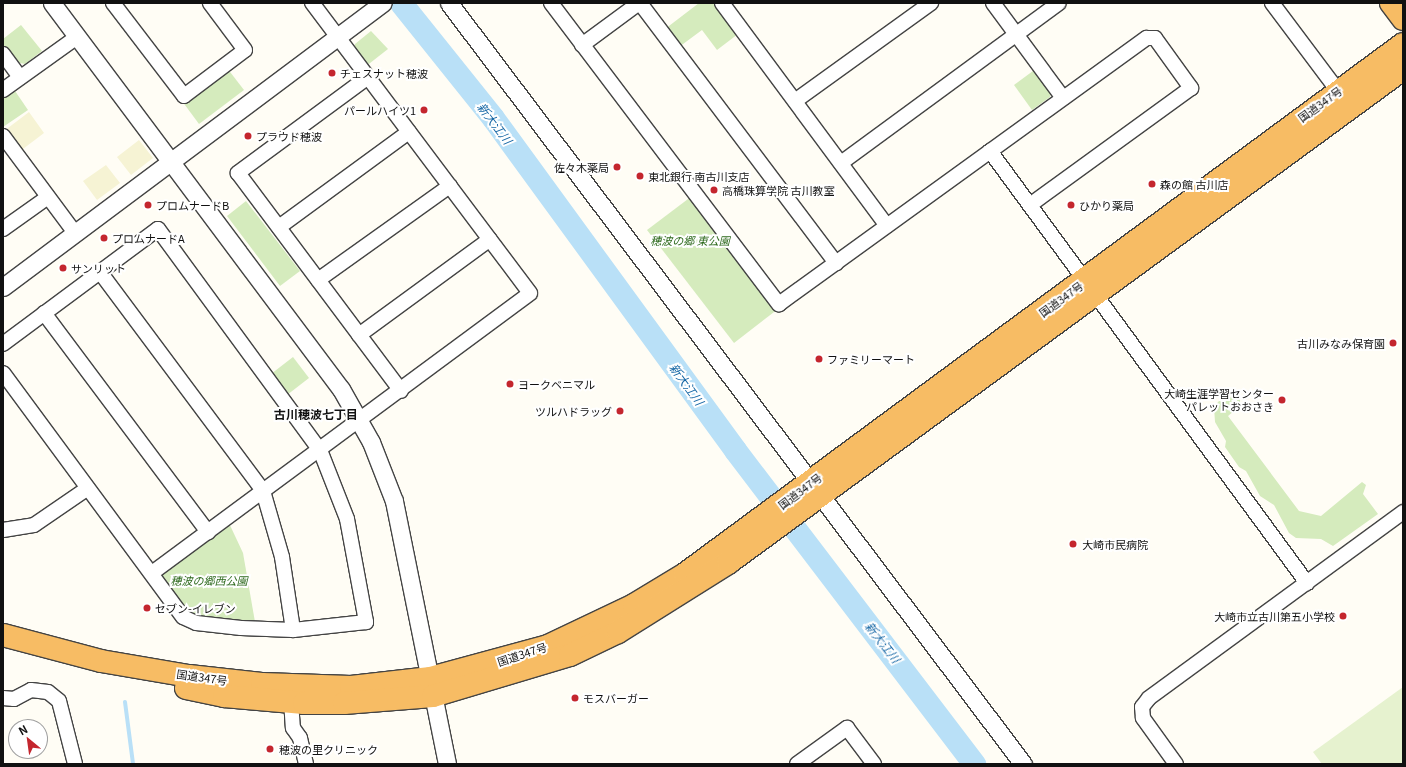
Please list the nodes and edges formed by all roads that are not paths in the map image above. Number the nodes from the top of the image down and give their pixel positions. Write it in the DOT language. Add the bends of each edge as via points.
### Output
graph roads {
  1 [pos="52,3"];
  2 [pos="113,3"];
  3 [pos="210,3"];
  4 [pos="312,3"];
  5 [pos="449,3"];
  6 [pos="551,3"];
  7 [pos="640,3"];
  8 [pos="722,3"];
  9 [pos="931,3"];
  10 [pos="993,3"];
  11 [pos="1059,3"];
  12 [pos="1272,3"];
  13 [pos="1391,3"];
  14 [pos="380,6"];
  15 [pos="1403,19"];
  16 [pos="1016,35"];
  17 [pos="77,37"];
  18 [pos="338,39"];
  19 [pos="1403,44"];
  20 [pos="582,45"];
  21 [pos="3,54"];
  22 [pos="1403,69"];
  23 [pos="20,77"];
  24 [pos="368,77"];
  25 [pos="3,90"];
  26 [pos="1338,91"];
  27 [pos="1063,98"];
  28 [pos="795,101"];
  29 [pos="409,132"];
  30 [pos="4,139"];
  31 [pos="990,151"];
  32 [pos="171,162"];
  33 [pos="841,163"];
  34 [pos="450,186"];
  35 [pos="48,197"];
  36 [pos="1030,205"];
  37 [pos="887,226"];
  38 [pos="278,227"];
  39 [pos="3,229"];
  40 [pos="76,233"];
  41 [pos="490,240"];
  42 [pos="836,263"];
  43 [pos="100,272"];
  44 [pos="318,280"];
  45 [pos="3,287"];
  46 [pos="1090,287"];
  47 [pos="44,313"];
  48 [pos="359,335"];
  49 [pos="3,344"];
  50 [pos="3,373"];
  51 [pos="401,391"];
  52 [pos="359,421"];
  53 [pos="320,450"];
  54 [pos="88,488"];
  55 [pos="263,491"];
  56 [pos="808,496"];
  57 [pos="1403,512"];
  58 [pos="3,530"];
  59 [pos="208,532"];
  60 [pos="152,573"];
  61 [pos="1307,583"];
  62 [pos="294,630"];
  63 [pos="3,635"];
  64 [pos="101,661"];
  65 [pos="432,687"];
  66 [pos="3,698"];
  67 [pos="291,701"];
  68 [pos="806,762"];
  69 [pos="75,764"];
  70 [pos="306,764"];
  71 [pos="447,764"];
  72 [pos="874,764"];
  73 [pos="1023,764"];
  74 [pos="1176,764"];
  1 -- 17 [label="street"];
  2 -- 3 [label="street" via="184,96 245,50"];
  4 -- 18 [label="street"];
  5 -- 56 [label="street"];
  6 -- 20 [label="street"];
  7 -- 20 [label="street"];
  7 -- 42 [label="street"];
  8 -- 28 [label="street"];
  9 -- 28 [label="street"];
  10 -- 16 [label="street"];
  11 -- 16 [label="street"];
  12 -- 26 [label="street"];
  13 -- 15 [label="highway"];
  14 -- 18 [label="street"];
  16 -- 27 [label="street"];
  16 -- 33 [label="street"];
  17 -- 23 [label="street"];
  17 -- 32 [label="street"];
  18 -- 24 [label="street"];
  18 -- 32 [label="street"];
  19 -- 26 [label="highway, 国道347号"];
  20 -- 42 [label="street" via="779,304"];
  21 -- 23 [label="street"];
  22 -- 46 [label="highway, 国道347号"];
  23 -- 25 [label="street"];
  24 -- 29 [label="street"];
  24 -- 38 [label="street" via="238,173"];
  26 -- 46 [label="highway, 国道347号"];
  27 -- 31 [label="street"];
  27 -- 36 [label="street" via="1147,38 1155,38 1191,88"];
  28 -- 33 [label="street"];
  29 -- 34 [label="street"];
  29 -- 38 [label="street"];
  30 -- 35 [label="street"];
  31 -- 36 [label="street"];
  31 -- 37 [label="street"];
  32 -- 40 [label="street"];
  32 -- 52 [label="street" via="341,389"];
  33 -- 37 [label="street"];
  34 -- 41 [label="street"];
  34 -- 44 [label="street"];
  35 -- 39 [label="street"];
  35 -- 40 [label="street"];
  36 -- 46 [label="street"];
  37 -- 42 [label="street"];
  38 -- 44 [label="street"];
  40 -- 45 [label="street"];
  41 -- 48 [label="street"];
  41 -- 51 [label="street" via="530,293"];
  43 -- 47 [label="street"];
  43 -- 53 [label="street" via="158,229"];
  43 -- 55 [label="street"];
  44 -- 48 [label="street"];
  46 -- 56 [label="highway, 国道347号"];
  46 -- 61 [label="street"];
  47 -- 49 [label="street"];
  47 -- 59 [label="street"];
  48 -- 51 [label="street"];
  50 -- 54 [label="street"];
  51 -- 52 [label="street"];
  52 -- 53 [label="street"];
  52 -- 65 [label="street" via="385,472 394,501"];
  53 -- 55 [label="street"];
  53 -- 62 [label="street" via="347,519 366,622"];
  54 -- 58 [label="street" via="34,525"];
  54 -- 60 [label="street"];
  55 -- 59 [label="street"];
  55 -- 62 [label="street" via="282,557"];
  56 -- 65 [label="highway, 国道347号" via="761,530 677,598 577,652 508,676"];
  56 -- 73 [label="street"];
  57 -- 61 [label="street"];
  59 -- 60 [label="street"];
  60 -- 62 [label="street" via="183,617 196,623"];
  61 -- 74 [label="street" via="1146,703 1143,718"];
  63 -- 64 [label="highway, 国道347号"];
  64 -- 65 [label="highway, 国道347号" via="262,684"];
  64 -- 67 [label="highway, 国道347号" via="154,681 224,696"];
  65 -- 67 [label="highway, 国道347号" via="344,703"];
  65 -- 71 [label="street"];
  66 -- 69 [label="street" via="14,699 31,690 48,692 59,700"];
  67 -- 70 [label="street" via="293,728 300,738"];
  68 -- 72 [label="street" via="847,728"];
}
